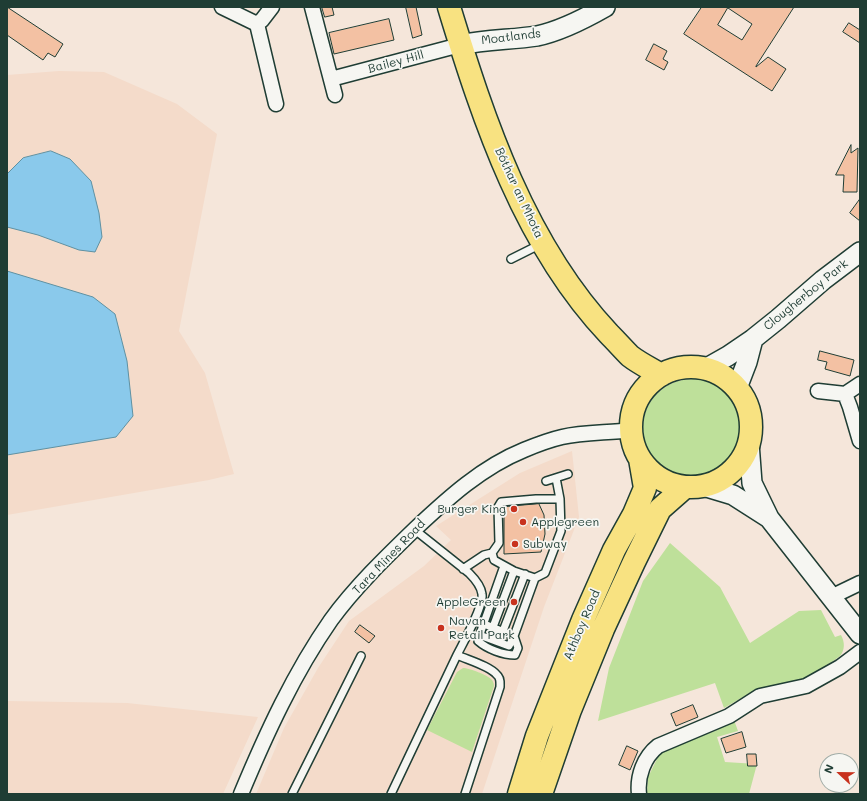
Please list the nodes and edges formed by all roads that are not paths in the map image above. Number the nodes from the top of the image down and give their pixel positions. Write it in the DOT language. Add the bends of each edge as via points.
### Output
graph roads {
  1 [pos="222,7"];
  2 [pos="272,7"];
  3 [pos="312,7"];
  4 [pos="449,7"];
  5 [pos="605,7"];
  6 [pos="257,24"];
  7 [pos="460,45"];
  8 [pos="331,79"];
  9 [pos="335,95"];
  10 [pos="276,104"];
  11 [pos="542,243"];
  12 [pos="860,252"];
  13 [pos="511,259"];
  14 [pos="753,339"];
  15 [pos="631,357"];
  16 [pos="705,368"];
  17 [pos="661,375"];
  18 [pos="860,384"];
  19 [pos="737,388"];
  20 [pos="818,391"];
  21 [pos="845,394"];
  22 [pos="638,398"];
  23 [pos="631,430"];
  24 [pos="860,440"];
  25 [pos="749,443"];
  26 [pos="640,460"];
  27 [pos="568,474"];
  28 [pos="556,478"];
  29 [pos="546,481"];
  30 [pos="694,486"];
  31 [pos="560,499"];
  32 [pos="769,518"];
  33 [pos="415,530"];
  34 [pos="492,553"];
  35 [pos="504,566"];
  36 [pos="463,569"];
  37 [pos="514,570"];
  38 [pos="525,574"];
  39 [pos="535,578"];
  40 [pos="860,583"];
  41 [pos="831,596"];
  42 [pos="474,620"];
  43 [pos="484,624"];
  44 [pos="493,627"];
  45 [pos="504,631"];
  46 [pos="480,634"];
  47 [pos="860,634"];
  48 [pos="514,636"];
  49 [pos="860,652"];
  50 [pos="457,655"];
  51 [pos="361,656"];
  52 [pos="241,794"];
  53 [pos="292,794"];
  54 [pos="391,794"];
  55 [pos="466,794"];
  56 [pos="519,794"];
  57 [pos="541,794"];
  58 [pos="639,794"];
  1 -- 6 [label="street"];
  2 -- 6 [label="street"];
  3 -- 8 [label="street"];
  4 -- 7 [label="main road, Bóthar an Mhota"];
  5 -- 7 [label="street, Moatlands" via="573,24 546,34"];
  6 -- 10 [label="street"];
  7 -- 8 [label="street, Bailey Hill"];
  7 -- 11 [label="main road, Bóthar an Mhota" via="519,199"];
  8 -- 9 [label="street"];
  11 -- 13 [label="lane"];
  11 -- 15 [label="main road, Bóthar an Mhota" via="574,292"];
  12 -- 14 [label="street, Clougherboy Park"];
  14 -- 16 [label="street, Clougherboy Park"];
  14 -- 19 [label="street"];
  15 -- 17 [label="main road, Bóthar an Mhota"];
  15 -- 22 [label="main road, Bóthar an Mhota"];
  16 -- 17 [label="main road" via="689,367"];
  16 -- 19 [label="main road" via="725,377"];
  17 -- 22 [label="main road" via="648,385"];
  18 -- 21 [label="street"];
  19 -- 25 [label="main road" via="750,418"];
  20 -- 21 [label="street"];
  21 -- 24 [label="street"];
  22 -- 23 [label="main road"];
  23 -- 26 [label="main road" via="634,447"];
  23 -- 33 [label="street, Tara Mines Road" via="562,437 518,452 480,474 430,514"];
  25 -- 30 [label="main road" via="738,466 728,475 717,481"];
  25 -- 32 [label="street" via="752,484"];
  26 -- 30 [label="main road" via="651,472 668,482"];
  26 -- 56 [label="main road, Athboy Road" via="645,488 583,620 537,736"];
  27 -- 28 [label="lane"];
  28 -- 29 [label="lane"];
  28 -- 31 [label="lane"];
  30 -- 32 [label="street" via="733,495"];
  30 -- 57 [label="main road, Athboy Road" via="660,509 640,549 603,629 570,710"];
  31 -- 34 [label="lane" via="501,502 498,507 499,543"];
  31 -- 39 [label="lane" via="561,531 545,573"];
  32 -- 41 [label="street"];
  33 -- 36 [label="lane"];
  33 -- 52 [label="street, Tara Mines Road" via="370,574 332,618 318,639 285,698"];
  34 -- 35 [label="lane" via="494,560"];
  34 -- 36 [label="lane" via="484,555"];
  35 -- 37 [label="lane"];
  35 -- 43 [label="lane"];
  36 -- 42 [label="lane" via="476,580 482,594"];
  37 -- 38 [label="lane"];
  37 -- 44 [label="lane"];
  38 -- 39 [label="lane"];
  38 -- 45 [label="lane"];
  39 -- 48 [label="lane"];
  40 -- 41 [label="street"];
  41 -- 47 [label="street"];
  42 -- 43 [label="lane"];
  42 -- 50 [label="lane"];
  43 -- 44 [label="lane"];
  43 -- 46 [label="lane"];
  44 -- 45 [label="lane"];
  45 -- 48 [label="lane"];
  46 -- 48 [label="lane" via="509,646"];
  46 -- 48 [label="lane" via="478,641 483,645 509,655 515,655 518,648"];
  49 -- 58 [label="street" via="806,686 760,696 729,716 658,746 649,753 640,775"];
  50 -- 54 [label="lane"];
  50 -- 55 [label="lane" via="490,670 500,679 500,687"];
  51 -- 53 [label="lane"];
}
